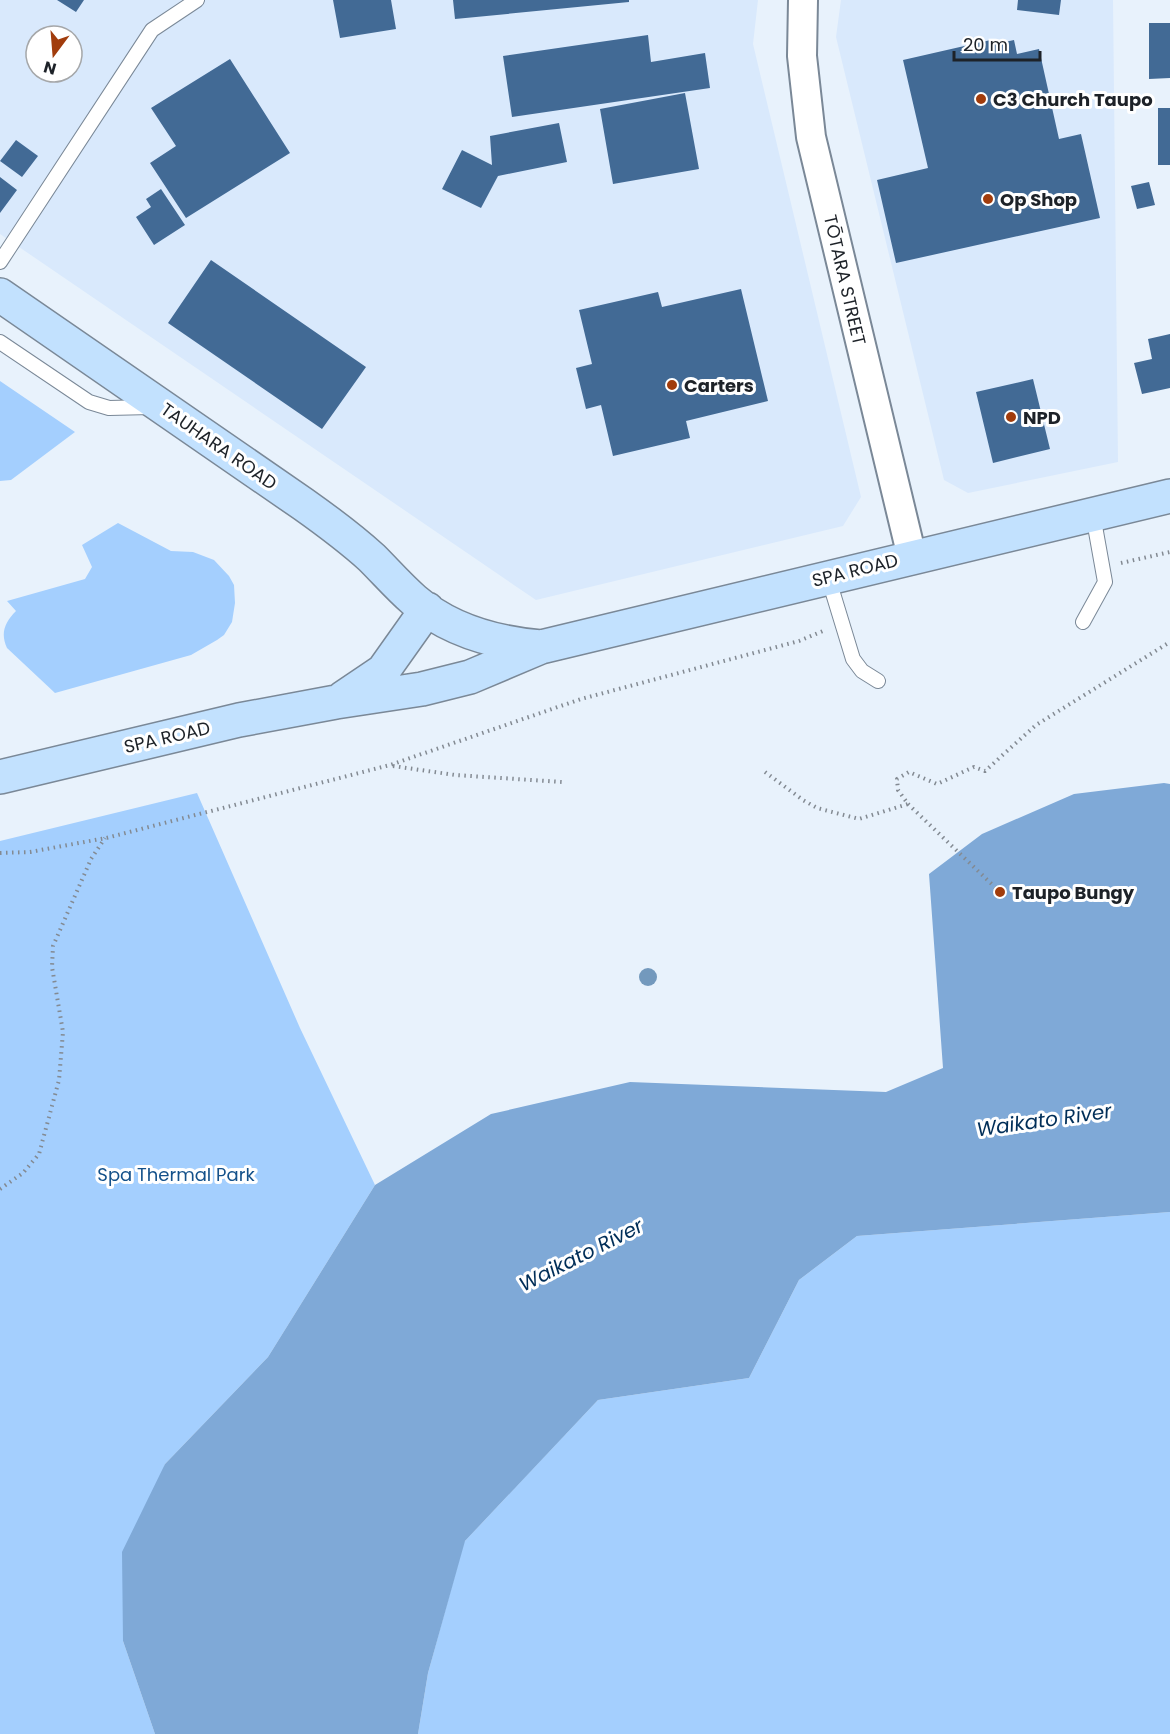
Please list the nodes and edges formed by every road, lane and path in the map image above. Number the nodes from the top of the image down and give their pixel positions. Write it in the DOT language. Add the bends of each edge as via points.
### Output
graph roads {
  1 [pos="197,0"];
  2 [pos="803,0"];
  3 [pos="0,262"];
  4 [pos="0,295"];
  5 [pos="0,342"];
  6 [pos="163,407"];
  7 [pos="1170,496"];
  8 [pos="1093,514"];
  9 [pos="1170,552"];
  10 [pos="912,557"];
  11 [pos="1119,563"];
  12 [pos="828,577"];
  13 [pos="427,609"];
  14 [pos="1083,622"];
  15 [pos="822,632"];
  16 [pos="1170,642"];
  17 [pos="541,647"];
  18 [pos="878,681"];
  19 [pos="336,702"];
  20 [pos="390,765"];
  21 [pos="765,772"];
  22 [pos="0,777"];
  23 [pos="562,782"];
  24 [pos="908,804"];
  25 [pos="106,838"];
  26 [pos="0,853"];
  27 [pos="1000,892"];
  28 [pos="0,1189"];
  1 -- 3 [label="lane" via="152,30"];
  2 -- 10 [label="street, TŌTARA STREET" via="802,56 811,137"];
  4 -- 6 [label="main road, TAUHARA ROAD"];
  5 -- 6 [label="lane" via="89,402 109,408"];
  6 -- 13 [label="main road, TAUHARA ROAD" via="346,536"];
  7 -- 8 [label="main road, SPA ROAD"];
  8 -- 10 [label="main road, SPA ROAD"];
  8 -- 14 [label="lane" via="1105,582"];
  9 -- 11 [label="path"];
  10 -- 12 [label="main road, SPA ROAD"];
  12 -- 17 [label="main road, SPA ROAD"];
  12 -- 18 [label="lane" via="853,659 862,671"];
  13 -- 17 [label="main road, SPA ROAD" via="467,632"];
  13 -- 19 [label="main road, SPA ROAD" via="383,671"];
  15 -- 20 [label="path" via="580,699"];
  16 -- 24 [label="path" via="1036,725 985,771 974,767 937,784 909,772 897,779 898,790"];
  17 -- 19 [label="main road, SPA ROAD" via="470,676 422,689"];
  19 -- 22 [label="main road, SPA ROAD" via="239,720"];
  20 -- 23 [label="path" via="455,775"];
  20 -- 25 [label="path"];
  21 -- 24 [label="path" via="817,808 859,819"];
  24 -- 27 [label="path"];
  25 -- 26 [label="path" via="30,852"];
  25 -- 28 [label="path" via="91,859 52,946 63,1032 59,1080 39,1154 23,1173"];
}
